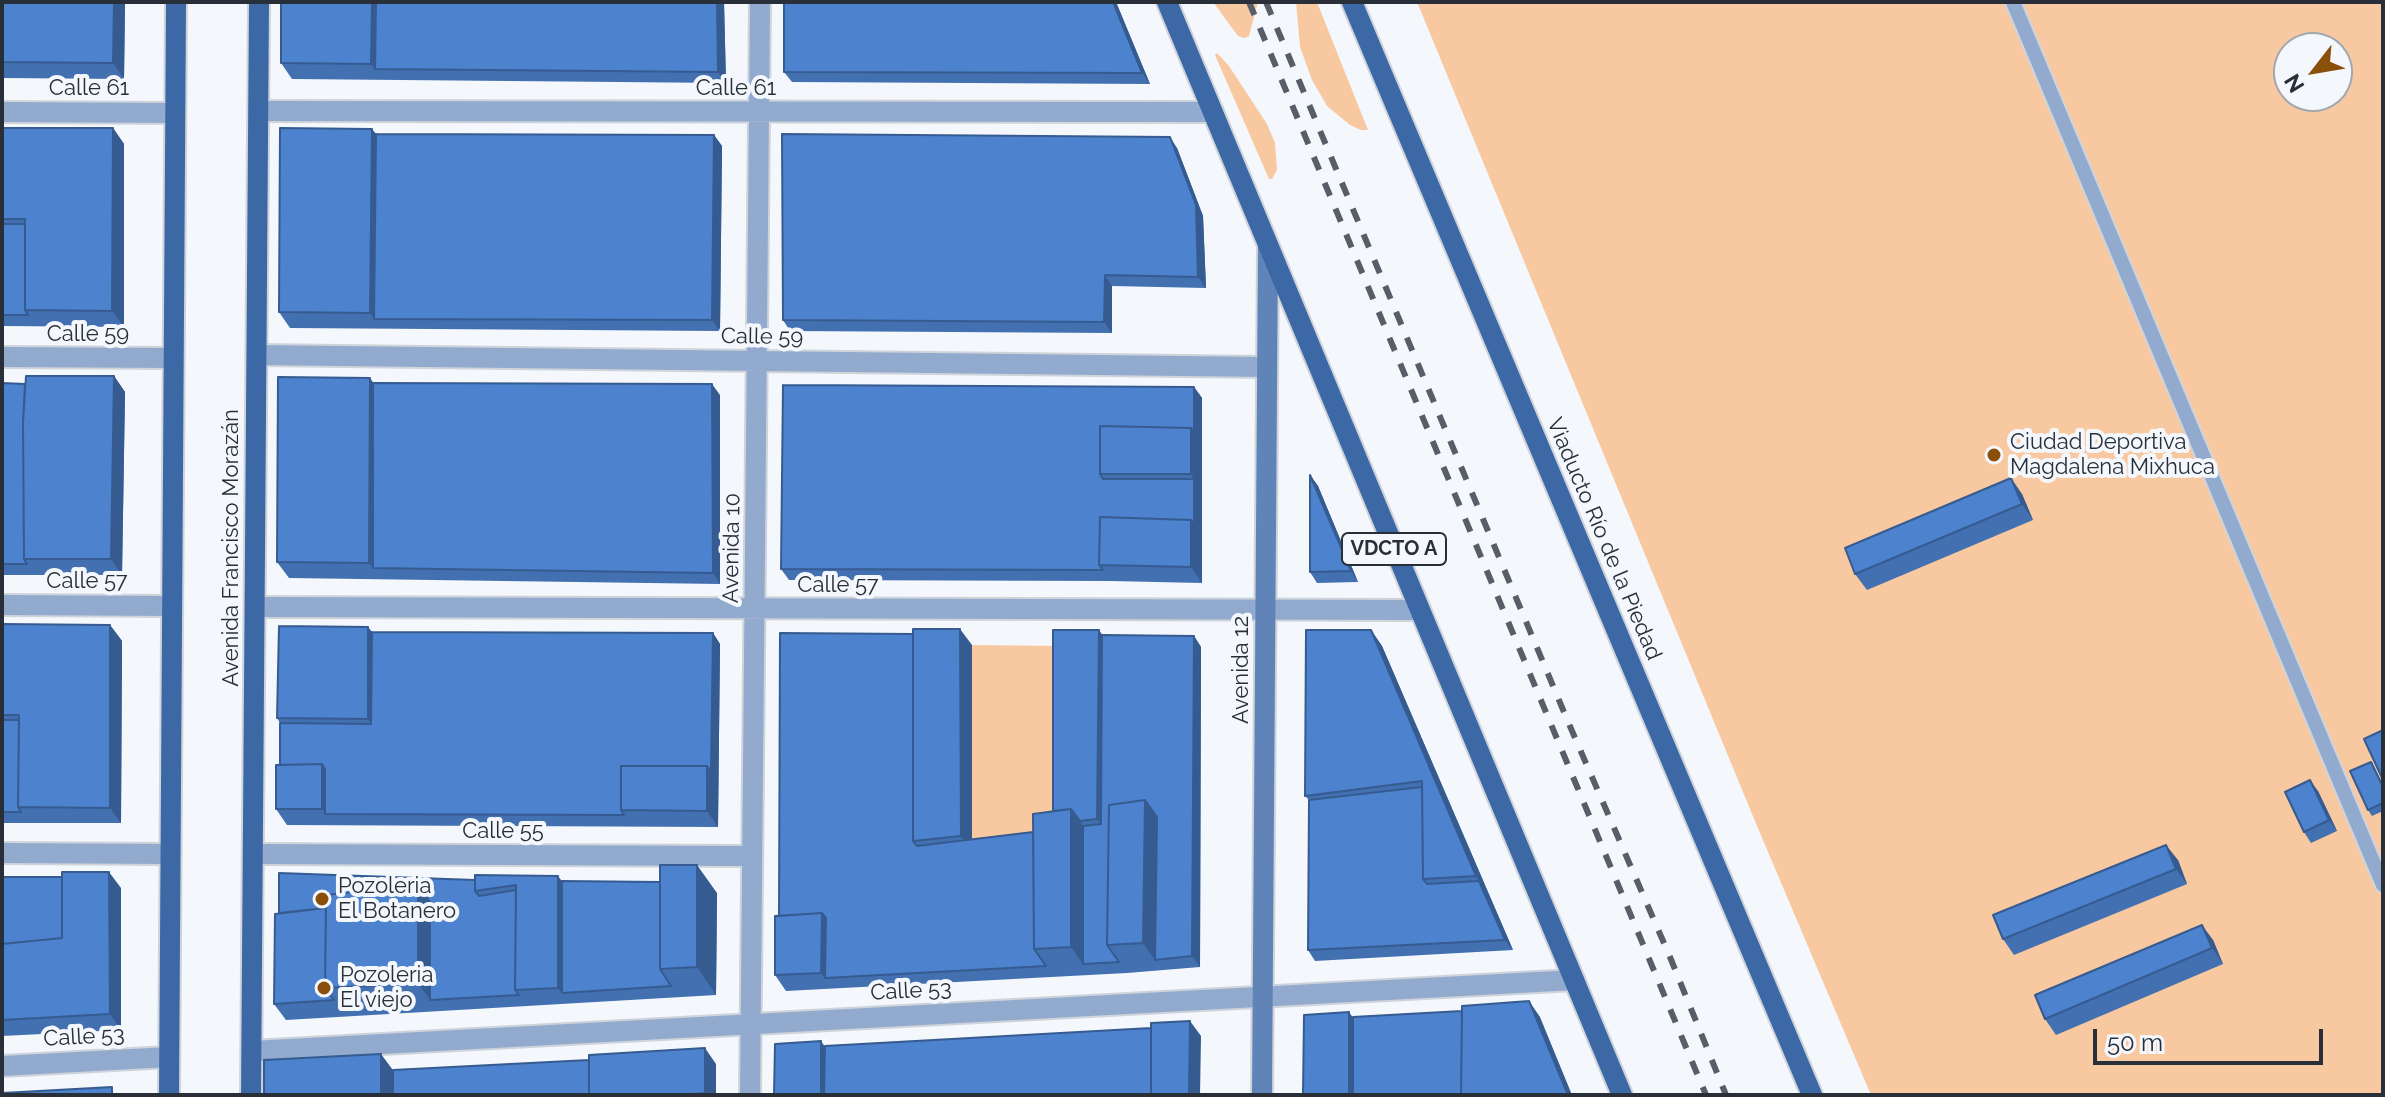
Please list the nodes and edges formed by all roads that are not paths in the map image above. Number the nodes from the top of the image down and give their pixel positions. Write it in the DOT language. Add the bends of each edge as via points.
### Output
graph roads {
  1 [pos="176,2"];
  2 [pos="259,2"];
  3 [pos="760,2"];
  4 [pos="1167,2"];
  5 [pos="1352,2"];
  6 [pos="2013,2"];
  7 [pos="259,111"];
  8 [pos="760,111"];
  9 [pos="2,112"];
  10 [pos="1213,112"];
  11 [pos="175,113"];
  12 [pos="1268,246"];
  13 [pos="257,355"];
  14 [pos="2,357"];
  15 [pos="173,358"];
  16 [pos="758,361"];
  17 [pos="1267,367"];
  18 [pos="2,605"];
  19 [pos="172,606"];
  20 [pos="255,607"];
  21 [pos="755,608"];
  22 [pos="1266,609"];
  23 [pos="1420,610"];
  24 [pos="2,853"];
  25 [pos="170,854"];
  26 [pos="253,854"];
  27 [pos="752,856"];
  28 [pos="2383,885"];
  29 [pos="1574,980"];
  30 [pos="1263,996"];
  31 [pos="751,1024"];
  32 [pos="252,1051"];
  33 [pos="169,1057"];
  34 [pos="2,1066"];
  35 [pos="169,1095"];
  36 [pos="251,1095"];
  37 [pos="750,1095"];
  38 [pos="1262,1095"];
  39 [pos="1622,1095"];
  40 [pos="1812,1095"];
  1 -- 11 [label="main road"];
  2 -- 7 [label="main road, Avenida Francisco Morazán"];
  3 -- 8 [label="street, Avenida 10"];
  4 -- 10 [label="main road, VDCTO A"];
  5 -- 40 [label="main road, Viaducto Río de la Piedad"];
  6 -- 28 [label="lane"];
  7 -- 8 [label="street, Calle 61"];
  7 -- 13 [label="main road, Avenida Francisco Morazán"];
  8 -- 10 [label="street, Calle 61"];
  8 -- 16 [label="street, Avenida 10"];
  9 -- 11 [label="street, Calle 61"];
  10 -- 12 [label="main road, VDCTO A"];
  11 -- 15 [label="main road"];
  12 -- 17 [label="street, Avenida 12"];
  12 -- 23 [label="main road, VDCTO A"];
  13 -- 16 [label="street, Calle 59"];
  13 -- 20 [label="main road, Avenida Francisco Morazán"];
  14 -- 15 [label="street, Calle 59"];
  15 -- 19 [label="main road"];
  16 -- 17 [label="street, Calle 59"];
  16 -- 21 [label="street, Avenida 10"];
  17 -- 22 [label="street, Avenida 12"];
  18 -- 19 [label="street, Calle 57"];
  19 -- 25 [label="main road"];
  20 -- 21 [label="street, Calle 57"];
  20 -- 26 [label="main road, Avenida Francisco Morazán"];
  21 -- 22 [label="street, Calle 57"];
  21 -- 27 [label="street, Avenida 10"];
  22 -- 23 [label="street, Calle 57"];
  22 -- 30 [label="street, Avenida 12"];
  23 -- 29 [label="main road, VDCTO A"];
  24 -- 25 [label="street"];
  25 -- 33 [label="main road"];
  26 -- 27 [label="street, Calle 55"];
  26 -- 32 [label="main road, Avenida Francisco Morazán"];
  27 -- 31 [label="street, Avenida 10"];
  29 -- 30 [label="street, Calle 53"];
  29 -- 39 [label="main road, VDCTO A"];
  30 -- 31 [label="street, Calle 53"];
  30 -- 38 [label="street, Avenida 12"];
  31 -- 32 [label="street, Calle 53"];
  31 -- 37 [label="street, Avenida 10"];
  32 -- 36 [label="main road, Avenida Francisco Morazán"];
  33 -- 34 [label="street, Calle 53"];
  33 -- 35 [label="main road"];
}
